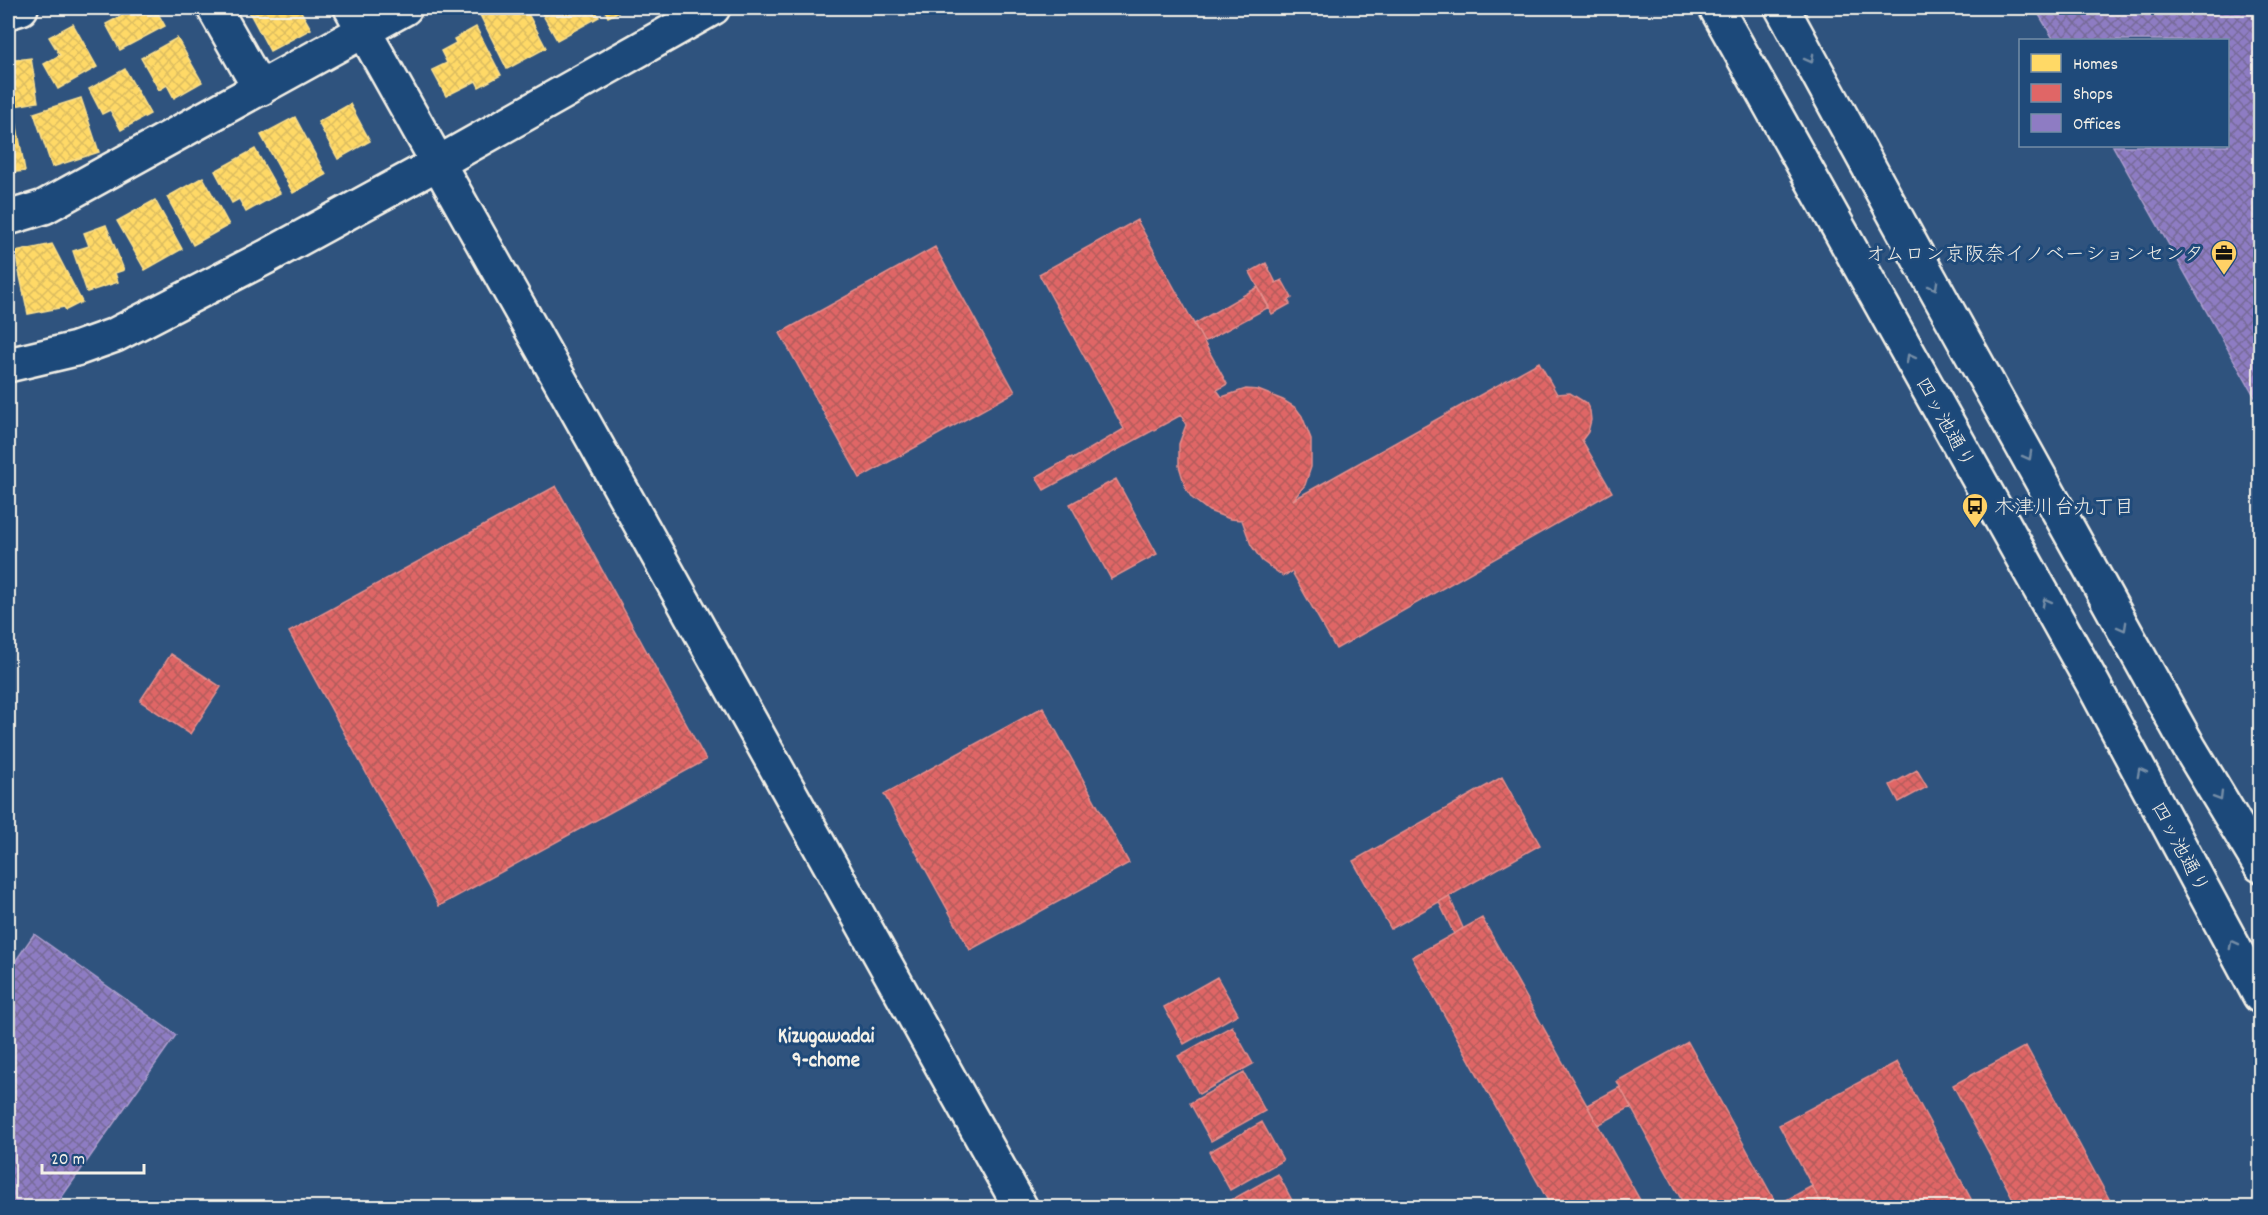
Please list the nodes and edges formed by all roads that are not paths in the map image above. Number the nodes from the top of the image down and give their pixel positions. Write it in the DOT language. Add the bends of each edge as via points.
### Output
graph roads {
  1 [pos="21,8"];
  2 [pos="214,8"];
  3 [pos="405,8"];
  4 [pos="713,8"];
  5 [pos="1716,8"];
  6 [pos="1782,8"];
  7 [pos="8,12"];
  8 [pos="358,19"];
  9 [pos="261,89"];
  10 [pos="438,163"];
  11 [pos="8,218"];
  12 [pos="8,365"];
  13 [pos="2260,865"];
  14 [pos="2260,996"];
  15 [pos="1021,1208"];
  1 -- 7 [label="street"];
  2 -- 9 [label="street"];
  3 -- 8 [label="street"];
  4 -- 10 [label="street"];
  14 -- 5 [label="street, 四ッ池通り, one-way" via="2093,684"];
  6 -- 13 [label="street, one-way" via="2184,737"];
  8 -- 9 [label="street"];
  8 -- 10 [label="street"];
  9 -- 11 [label="street" via="44,207"];
  10 -- 12 [label="street" via="115,334 76,349"];
  10 -- 15 [label="street"];
}
